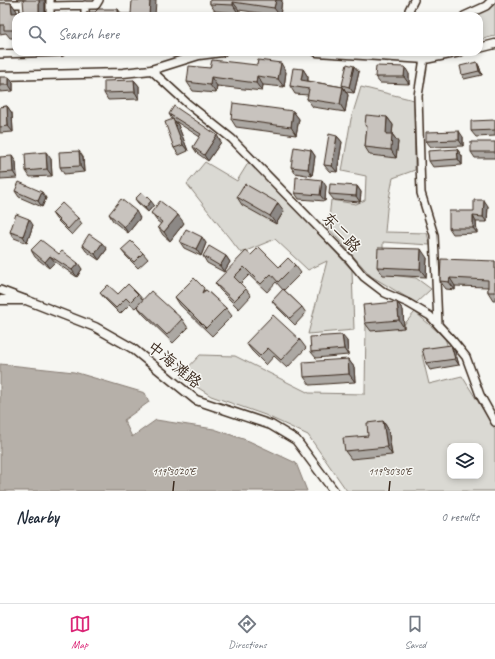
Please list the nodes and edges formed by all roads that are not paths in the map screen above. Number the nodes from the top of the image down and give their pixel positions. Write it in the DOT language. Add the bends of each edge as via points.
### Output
graph roads {
  1 [pos="99,0"];
  2 [pos="414,0"];
  3 [pos="492,0"];
  4 [pos="50,3"];
  5 [pos="0,4"];
  6 [pos="85,5"];
  7 [pos="24,12"];
  8 [pos="85,12"];
  9 [pos="410,12"];
  10 [pos="473,12"];
  11 [pos="495,44"];
  12 [pos="483,47"];
  13 [pos="0,54"];
  14 [pos="12,54"];
  15 [pos="197,56"];
  16 [pos="425,56"];
  17 [pos="151,70"];
  18 [pos="0,76"];
  19 [pos="0,290"];
  20 [pos="0,300"];
  21 [pos="26,300"];
  22 [pos="438,324"];
  23 [pos="495,422"];
  24 [pos="334,491"];
  1 -- 6 [label="street" via="96,5"];
  2 -- 9 [label="street"];
  3 -- 10 [label="street"];
  4 -- 6 [label="street"];
  5 -- 7 [label="street" via="24,4"];
  6 -- 8 [label="street"];
  11 -- 12 [label="main road"];
  13 -- 14 [label="street"];
  15 -- 17 [label="main road"];
  16 -- 22 [label="street" via="418,96 421,193 434,235"];
  17 -- 18 [label="main road"];
  17 -- 22 [label="street, 东二路" via="232,139 364,277 386,293 430,316"];
  19 -- 21 [label="street"];
  20 -- 21 [label="main road, 中海滩路"];
  21 -- 24 [label="main road, 中海滩路" via="94,328 132,348 196,400 271,425 296,440"];
  22 -- 23 [label="street, 东二路" via="466,358 480,395"];
}
